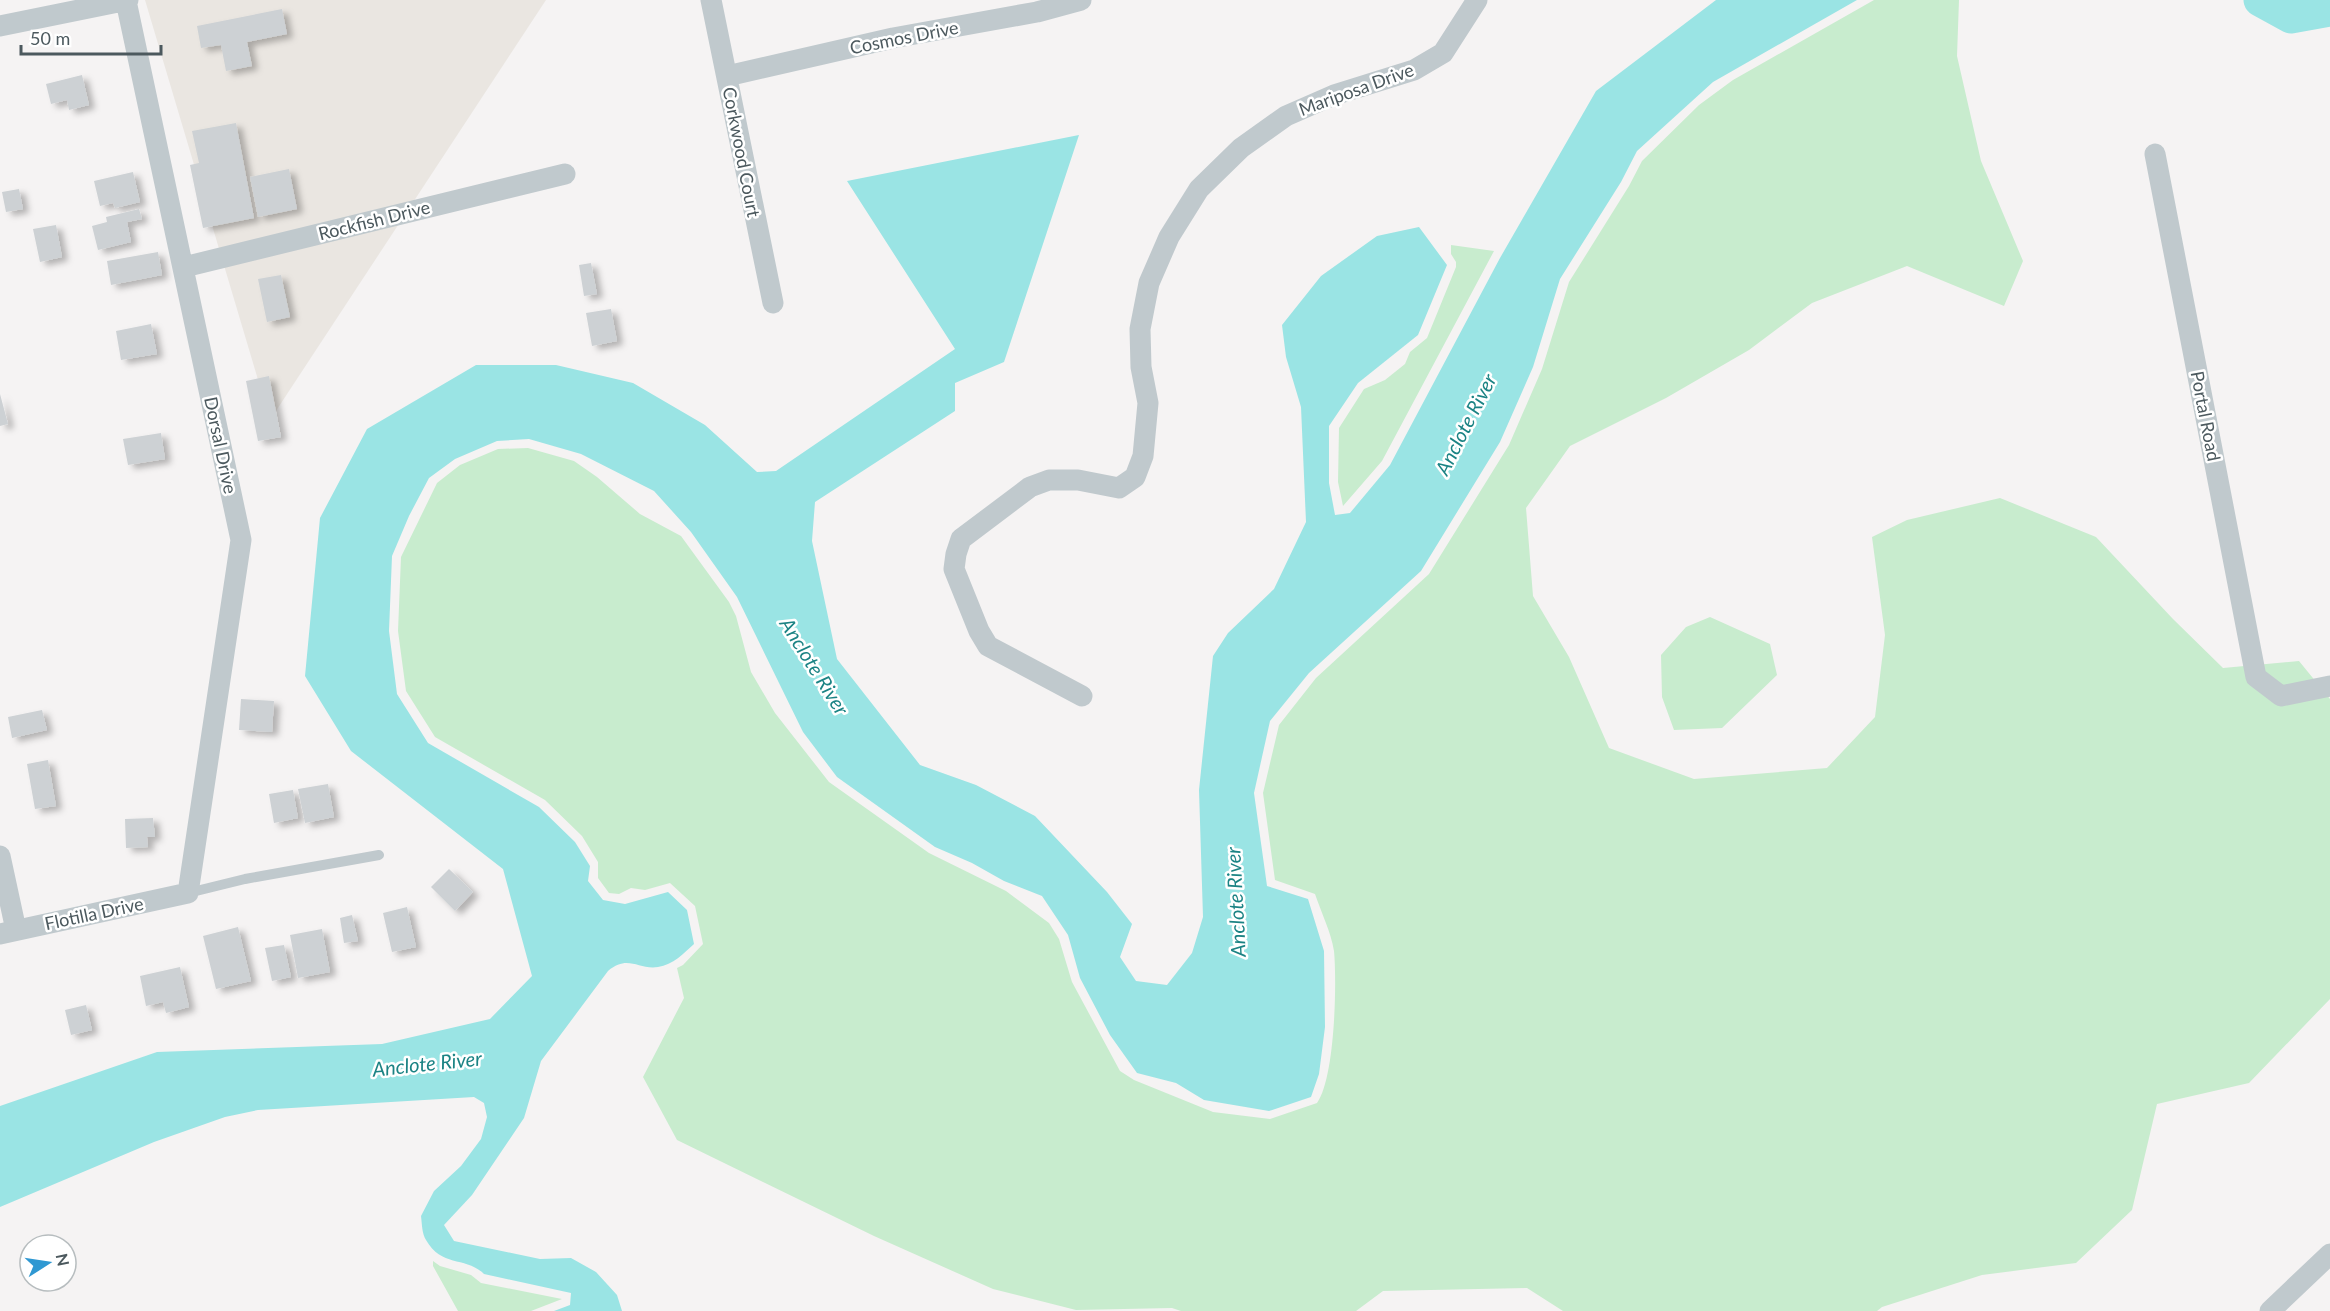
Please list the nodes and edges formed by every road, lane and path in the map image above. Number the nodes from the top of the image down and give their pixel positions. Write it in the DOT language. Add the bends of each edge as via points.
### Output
graph roads {
  1 [pos="127,0"];
  2 [pos="711,0"];
  3 [pos="1082,0"];
  4 [pos="1477,0"];
  5 [pos="67,6"];
  6 [pos="1035,6"];
  7 [pos="0,26"];
  8 [pos="727,76"];
  9 [pos="2155,154"];
  10 [pos="565,174"];
  11 [pos="184,267"];
  12 [pos="773,303"];
  13 [pos="2330,686"];
  14 [pos="1082,696"];
  15 [pos="379,855"];
  16 [pos="0,856"];
  17 [pos="188,893"];
  18 [pos="8,932"];
  19 [pos="2330,1254"];
  20 [pos="2270,1311"];
  1 -- 5 [label="street"];
  1 -- 11 [label="street, Dorsal Drive"];
  2 -- 8 [label="street, Corkwood Court"];
  3 -- 6 [label="street, Cosmos Drive"];
  4 -- 14 [label="street, Mariposa Drive" via="1443,53 1414,70 1334,95 1286,116 1241,148 1199,189 1169,237 1149,283 1140,329 1141,367 1148,404 1143,456 1135,477 1119,488 1078,480 1049,480 1012,499 961,539 954,569 978,631 988,646"];
  5 -- 7 [label="street"];
  6 -- 8 [label="street, Cosmos Drive"];
  8 -- 12 [label="street, Corkwood Court"];
  9 -- 13 [label="street, Portal Road" via="2256,677 2281,696"];
  10 -- 11 [label="street, Rockfish Drive"];
  11 -- 17 [label="street, Dorsal Drive" via="241,540"];
  15 -- 17 [label="lane"];
  16 -- 18 [label="street"];
  17 -- 18 [label="street, Flotilla Drive"];
  19 -- 20 [label="street"];
}
